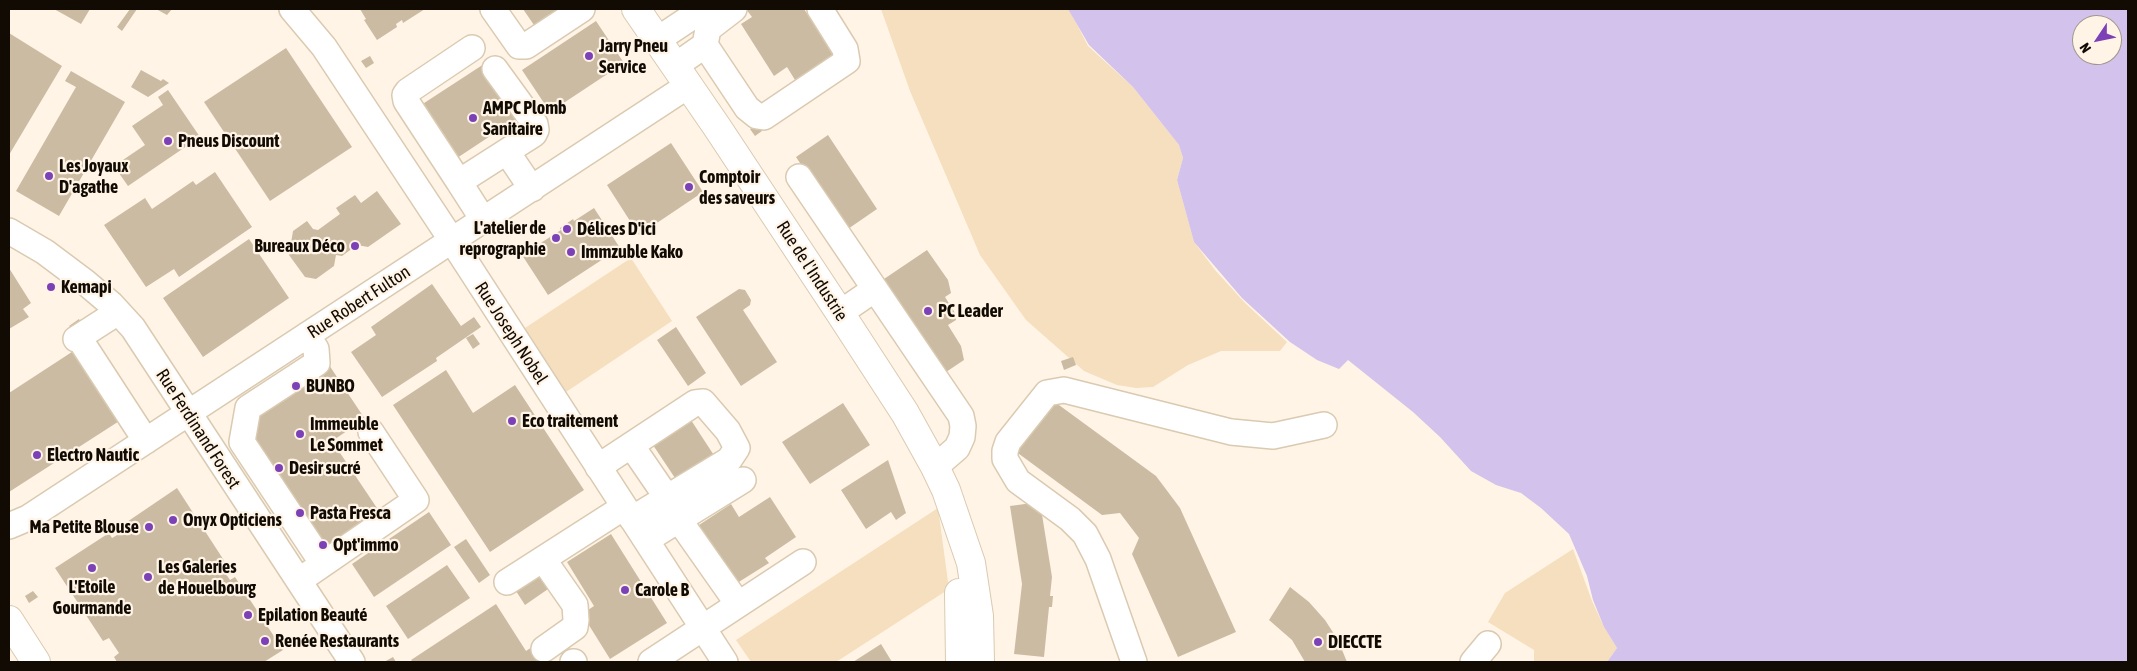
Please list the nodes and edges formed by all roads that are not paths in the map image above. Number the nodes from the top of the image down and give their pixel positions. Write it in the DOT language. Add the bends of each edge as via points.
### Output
graph roads {
  1 [pos="292,9"];
  2 [pos="493,9"];
  3 [pos="582,9"];
  4 [pos="636,9"];
  5 [pos="734,9"];
  6 [pos="820,9"];
  7 [pos="697,11"];
  8 [pos="657,40"];
  9 [pos="705,45"];
  10 [pos="472,48"];
  11 [pos="495,69"];
  12 [pos="682,76"];
  13 [pos="747,108"];
  14 [pos="717,127"];
  15 [pos="507,152"];
  16 [pos="798,177"];
  17 [pos="460,182"];
  18 [pos="532,189"];
  19 [pos="484,221"];
  20 [pos="9,231"];
  21 [pos="452,242"];
  22 [pos="875,288"];
  23 [pos="118,312"];
  24 [pos="840,313"];
  25 [pos="307,335"];
  26 [pos="188,413"];
  27 [pos="1324,425"];
  28 [pos="371,432"];
  29 [pos="146,440"];
  30 [pos="631,445"];
  31 [pos="598,467"];
  32 [pos="941,478"];
  33 [pos="743,480"];
  34 [pos="674,509"];
  35 [pos="628,513"];
  36 [pos="18,522"];
  37 [pos="646,540"];
  38 [pos="9,544"];
  39 [pos="543,559"];
  40 [pos="803,562"];
  41 [pos="323,564"];
  42 [pos="298,582"];
  43 [pos="507,582"];
  44 [pos="738,604"];
  45 [pos="9,620"];
  46 [pos="702,627"];
  47 [pos="544,649"];
  48 [pos="9,656"];
  49 [pos="13,662"];
  50 [pos="36,662"];
  51 [pos="352,662"];
  52 [pos="651,662"];
  53 [pos="725,662"];
  54 [pos="960,662"];
  55 [pos="980,662"];
  56 [pos="1134,662"];
  1 -- 21 [label="street, Rue Joseph Nobel" via="324,47"];
  2 -- 3 [label="street" via="519,46 526,46"];
  4 -- 8 [label="main road, Rue de l'Industrie"];
  5 -- 9 [label="street" via="708,29"];
  6 -- 13 [label="street" via="845,49 847,61 764,117"];
  7 -- 8 [label="street"];
  8 -- 12 [label="main road, Rue de l'Industrie"];
  9 -- 12 [label="street, Rue Robert Fulton"];
  9 -- 13 [label="street"];
  10 -- 17 [label="street" via="405,95"];
  11 -- 15 [label="street" via="535,124 536,130"];
  12 -- 14 [label="main road, Rue de l'Industrie"];
  12 -- 18 [label="street, Rue Robert Fulton"];
  13 -- 14 [label="street"];
  14 -- 24 [label="main road, Rue de l'Industrie"];
  15 -- 17 [label="street"];
  15 -- 18 [label="street"];
  16 -- 22 [label="street"];
  17 -- 19 [label="street"];
  18 -- 19 [label="street, Rue Robert Fulton"];
  19 -- 21 [label="street, Rue Robert Fulton"];
  20 -- 23 [label="street, Rue Ferdinand Forest" via="45,252"];
  21 -- 25 [label="street, Rue Robert Fulton"];
  21 -- 31 [label="street, Rue Joseph Nobel"];
  22 -- 24 [label="street"];
  22 -- 32 [label="street" via="961,416 962,438"];
  23 -- 26 [label="street, Rue Ferdinand Forest" via="133,328"];
  23 -- 29 [label="street" via="78,338"];
  24 -- 32 [label="main road, Rue de l'Industrie" via="905,413"];
  25 -- 26 [label="street, Rue Robert Fulton"];
  25 -- 41 [label="street" via="316,350 316,363 248,408 242,442"];
  26 -- 29 [label="street, Rue Robert Fulton"];
  26 -- 42 [label="street, Rue Ferdinand Forest"];
  27 -- 56 [label="street" via="1273,436 1231,432 1064,390 1047,393 1008,442 1005,459 1018,481 1085,534 1098,559"];
  28 -- 41 [label="street" via="416,500"];
  29 -- 36 [label="street, Rue Robert Fulton"];
  30 -- 31 [label="street"];
  30 -- 34 [label="street"];
  30 -- 34 [label="street" via="695,403 703,402 728,431 737,448 729,460"];
  31 -- 35 [label="street, Rue Joseph Nobel"];
  32 -- 54 [label="main road, Rue de l'Industrie" via="958,564"];
  32 -- 55 [label="main road, Rue de l'Industrie" via="971,563 979,616"];
  33 -- 34 [label="street"];
  34 -- 35 [label="street"];
  34 -- 37 [label="street"];
  34 -- 44 [label="street"];
  35 -- 37 [label="street, Rue Joseph Nobel"];
  35 -- 39 [label="street"];
  36 -- 38 [label="street, Rue Robert Fulton"];
  37 -- 46 [label="street, Rue Joseph Nobel"];
  39 -- 43 [label="street"];
  39 -- 47 [label="street" via="575,605 576,620 576,627"];
  40 -- 44 [label="street"];
  41 -- 42 [label="street"];
  42 -- 51 [label="street, Rue Ferdinand Forest"];
  44 -- 46 [label="street"];
  45 -- 50 [label="main road"];
  46 -- 52 [label="street"];
  46 -- 53 [label="street, Rue Joseph Nobel"];
  48 -- 49 [label="main road"];
}
